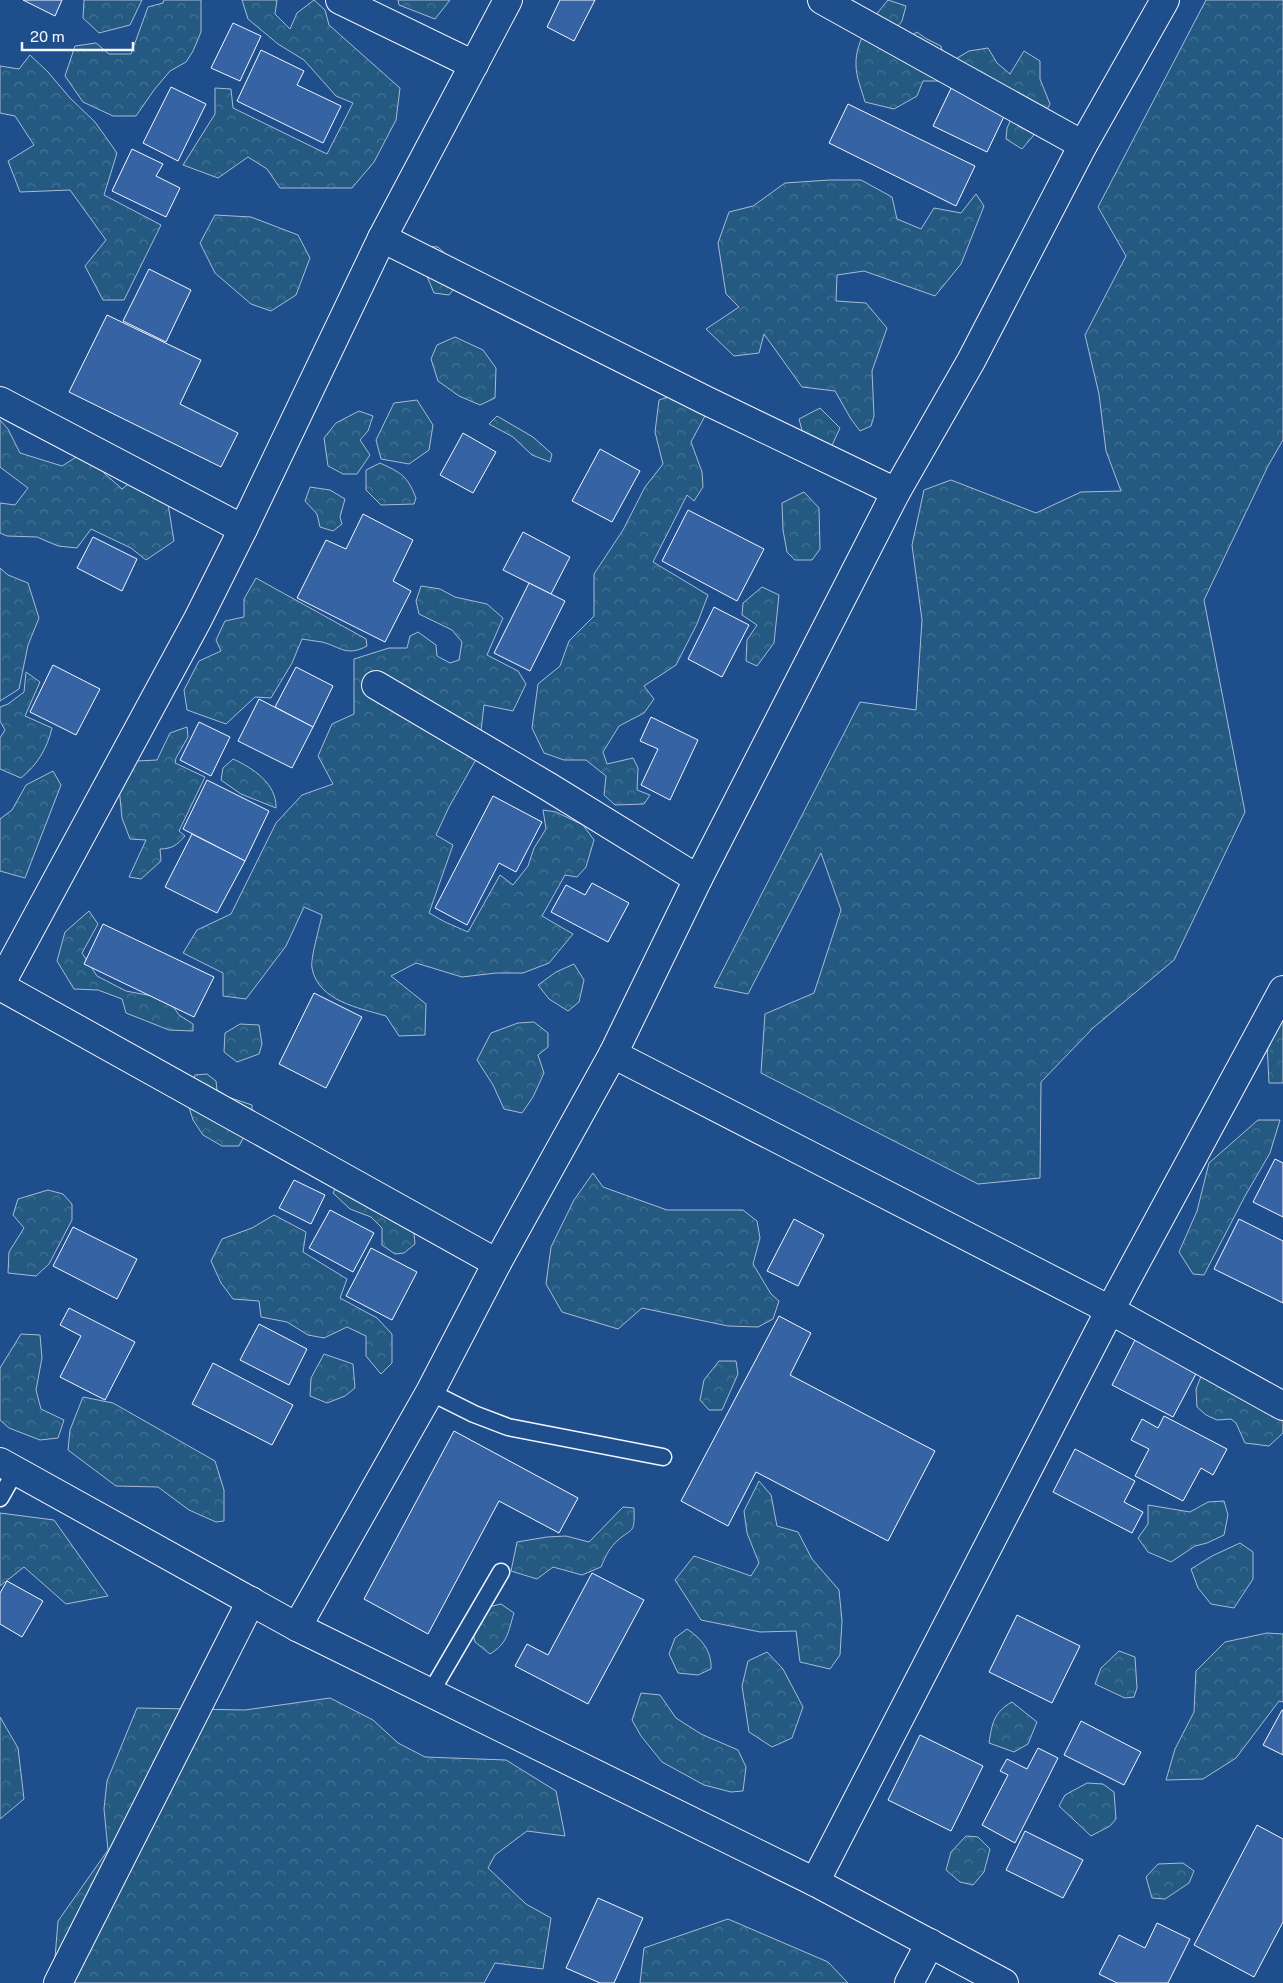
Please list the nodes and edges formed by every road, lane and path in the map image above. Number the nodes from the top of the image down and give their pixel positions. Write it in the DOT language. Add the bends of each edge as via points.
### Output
graph roads {
  1 [pos="340,0"];
  2 [pos="508,0"];
  3 [pos="822,0"];
  4 [pos="1165,0"];
  5 [pos="474,65"];
  6 [pos="1084,145"];
  7 [pos="382,238"];
  8 [pos="0,401"];
  9 [pos="896,492"];
  10 [pos="243,529"];
  11 [pos="376,685"];
  12 [pos="698,879"];
  13 [pos="8,949"];
  14 [pos="0,986"];
  15 [pos="1283,990"];
  16 [pos="614,1054"];
  17 [pos="497,1264"];
  18 [pos="1110,1310"];
  19 [pos="430,1392"];
  20 [pos="1283,1406"];
  21 [pos="663,1457"];
  22 [pos="8,1466"];
  23 [pos="0,1498"];
  24 [pos="501,1572"];
  25 [pos="251,1601"];
  26 [pos="297,1627"];
  27 [pos="431,1692"];
  28 [pos="816,1882"];
  29 [pos="930,1943"];
  30 [pos="58,1983"];
  31 [pos="909,1983"];
  32 [pos="1004,1983"];
  1 -- 5 [label="street"];
  2 -- 5 [label="street"];
  3 -- 6 [label="street"];
  4 -- 6 [label="street"];
  5 -- 7 [label="street"];
  6 -- 9 [label="street" via="971,361"];
  7 -- 9 [label="street"];
  7 -- 10 [label="street"];
  8 -- 10 [label="street"];
  9 -- 12 [label="street"];
  10 -- 13 [label="street" via="198,619"];
  11 -- 12 [label="street"];
  12 -- 16 [label="street"];
  13 -- 14 [label="street"];
  14 -- 17 [label="street"];
  15 -- 18 [label="street"];
  16 -- 17 [label="street"];
  16 -- 18 [label="street"];
  17 -- 19 [label="street"];
  18 -- 20 [label="street"];
  18 -- 28 [label="street"];
  19 -- 21 [label="lane" via="508,1427"];
  19 -- 26 [label="street"];
  22 -- 23 [label="lane"];
  22 -- 25 [label="street"];
  24 -- 27 [label="lane"];
  25 -- 26 [label="street"];
  25 -- 30 [label="street"];
  26 -- 27 [label="street"];
  27 -- 28 [label="street"];
  28 -- 29 [label="street"];
  29 -- 31 [label="street"];
  29 -- 32 [label="street"];
}
